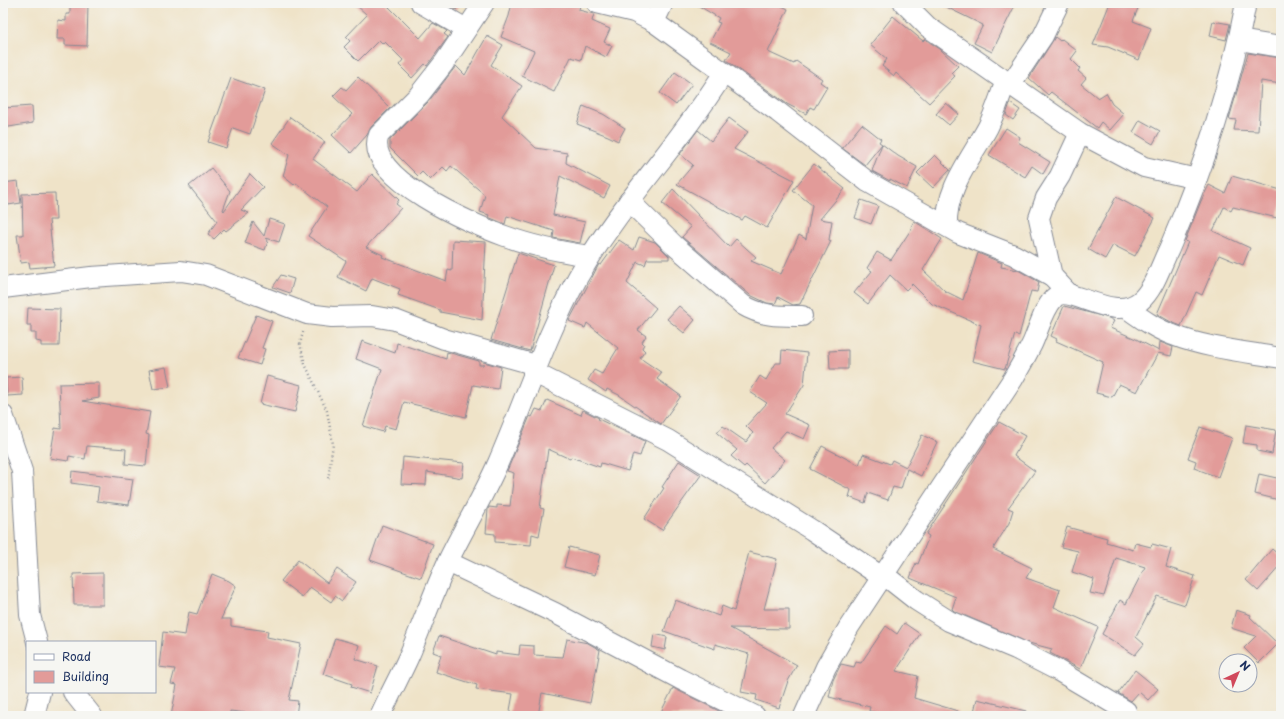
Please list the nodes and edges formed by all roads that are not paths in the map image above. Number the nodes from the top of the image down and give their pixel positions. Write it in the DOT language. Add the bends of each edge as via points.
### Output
graph roads {
  1 [pos="421,3"];
  2 [pos="484,3"];
  3 [pos="597,3"];
  4 [pos="663,3"];
  5 [pos="904,3"];
  6 [pos="1059,3"];
  7 [pos="1246,3"];
  8 [pos="654,22"];
  9 [pos="466,29"];
  10 [pos="1239,40"];
  11 [pos="1281,47"];
  12 [pos="723,74"];
  13 [pos="1008,83"];
  14 [pos="1080,133"];
  15 [pos="1197,179"];
  16 [pos="629,202"];
  17 [pos="947,226"];
  18 [pos="590,256"];
  19 [pos="1052,276"];
  20 [pos="3,288"];
  21 [pos="1069,294"];
  22 [pos="1128,309"];
  23 [pos="802,316"];
  24 [pos="1281,358"];
  25 [pos="534,369"];
  26 [pos="3,414"];
  27 [pos="448,562"];
  28 [pos="882,576"];
  29 [pos="37,641"];
  30 [pos="40,693"];
  31 [pos="74,693"];
  32 [pos="1126,711"];
  33 [pos="34,716"];
  34 [pos="92,716"];
  35 [pos="380,716"];
  36 [pos="755,716"];
  37 [pos="804,716"];
  1 -- 9 [label="street"];
  2 -- 9 [label="street"];
  3 -- 8 [label="street" via="634,12"];
  4 -- 8 [label="street"];
  5 -- 13 [label="street" via="928,27"];
  6 -- 13 [label="street" via="1042,36"];
  7 -- 10 [label="street"];
  8 -- 12 [label="street"];
  9 -- 18 [label="street" via="419,95 379,135 376,143 378,153 395,177 455,216 505,236 555,251"];
  10 -- 11 [label="street"];
  10 -- 15 [label="street"];
  12 -- 16 [label="street" via="705,104"];
  12 -- 17 [label="street" via="778,112 868,182"];
  13 -- 14 [label="street"];
  13 -- 17 [label="street" via="988,127 955,186 948,204"];
  14 -- 15 [label="street" via="1144,167"];
  14 -- 19 [label="street" via="1041,209 1039,218"];
  15 -- 22 [label="street" via="1155,280 1141,300"];
  16 -- 18 [label="street"];
  16 -- 23 [label="street" via="743,305 756,313"];
  17 -- 19 [label="street" via="1014,255"];
  18 -- 25 [label="street"];
  19 -- 21 [label="street"];
  20 -- 25 [label="street" via="91,277 181,271 206,276 307,314 332,317 372,316 395,320"];
  21 -- 22 [label="street" via="1107,307"];
  21 -- 28 [label="street" via="1055,297 1048,307 1013,379"];
  22 -- 24 [label="street" via="1173,336"];
  25 -- 27 [label="street" via="517,418 486,490"];
  25 -- 28 [label="street" via="668,440"];
  26 -- 29 [label="street" via="22,471 30,615"];
  27 -- 35 [label="street"];
  27 -- 36 [label="street" via="555,613"];
  28 -- 32 [label="street" via="949,620 1030,656"];
  28 -- 37 [label="street" via="826,667"];
  30 -- 33 [label="street"];
  31 -- 34 [label="street"];
}
